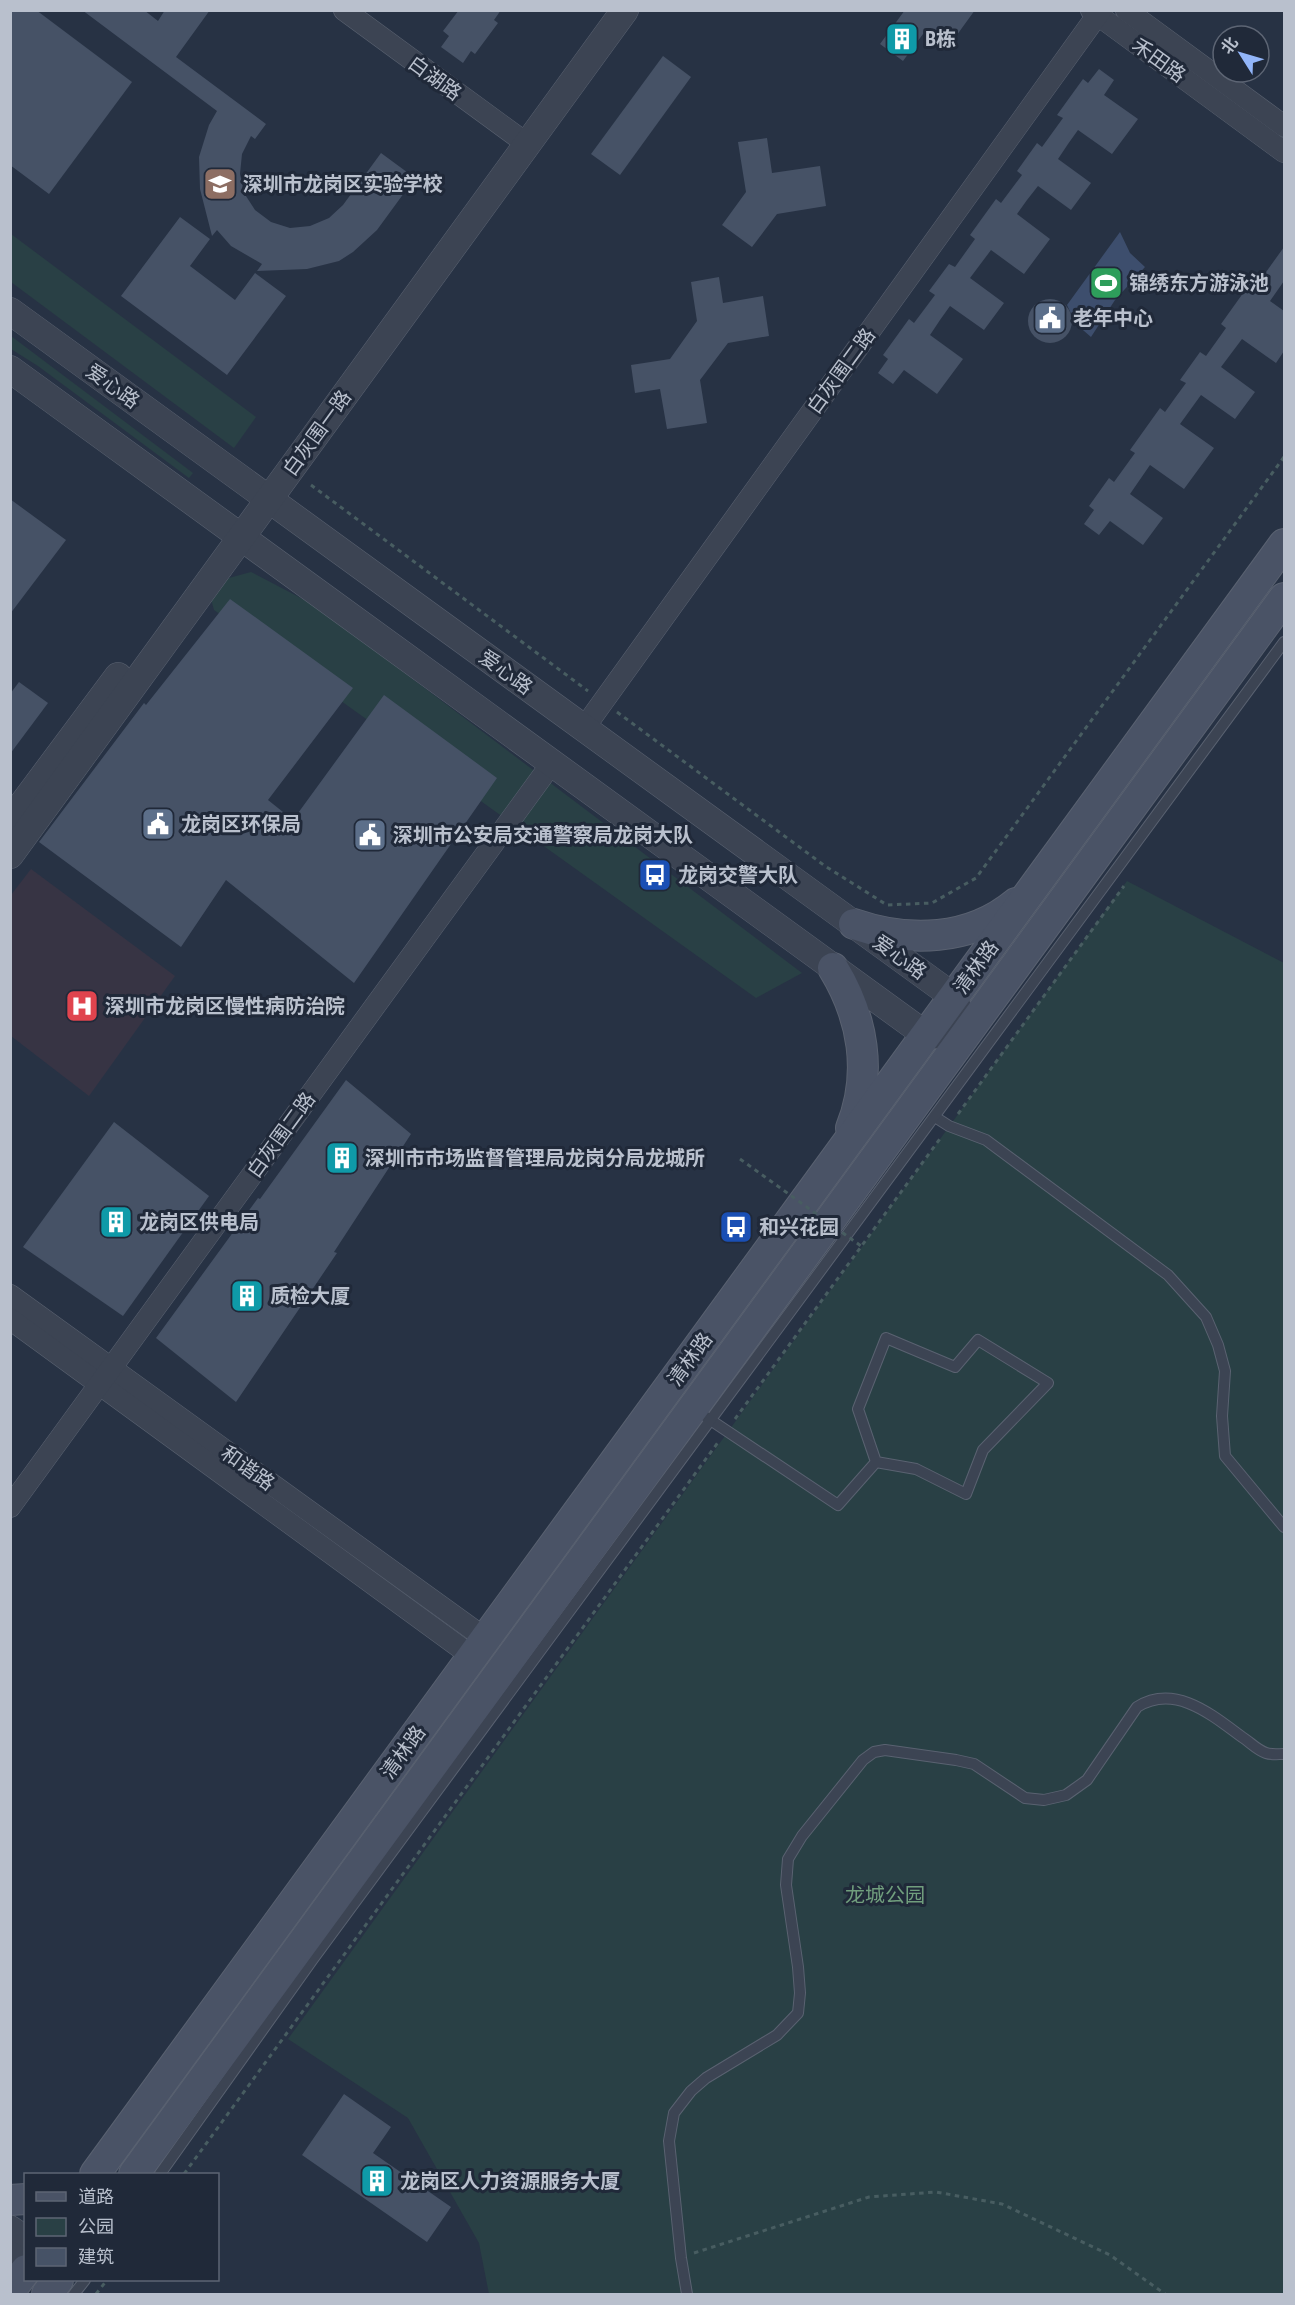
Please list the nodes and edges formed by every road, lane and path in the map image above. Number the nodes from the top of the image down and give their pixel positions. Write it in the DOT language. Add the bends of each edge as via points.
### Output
graph roads {
  1 [pos="344,10"];
  2 [pos="602,10"];
  3 [pos="625,10"];
  4 [pos="1126,10"];
  5 [pos="1097,12"];
  6 [pos="1284,126"];
  7 [pos="520,139"];
  8 [pos="1284,152"];
  9 [pos="10,311"];
  10 [pos="10,369"];
  11 [pos="1284,457"];
  12 [pos="311,485"];
  13 [pos="262,494"];
  14 [pos="235,532"];
  15 [pos="1284,544"];
  16 [pos="1284,598"];
  17 [pos="1284,642"];
  18 [pos="603,702"];
  19 [pos="584,728"];
  20 [pos="552,763"];
  21 [pos="10,820"];
  22 [pos="10,855"];
  23 [pos="1034,887"];
  24 [pos="854,924"];
  25 [pos="833,968"];
  26 [pos="954,997"];
  27 [pos="966,1034"];
  28 [pos="926,1035"];
  29 [pos="935,1117"];
  30 [pos="841,1153"];
  31 [pos="740,1158"];
  32 [pos="861,1246"];
  33 [pos="10,1295"];
  34 [pos="10,1319"];
  35 [pos="105,1376"];
  36 [pos="702,1414"];
  37 [pos="876,1462"];
  38 [pos="10,1507"];
  39 [pos="1284,1527"];
  40 [pos="479,1648"];
  41 [pos="1284,1754"];
  42 [pos="97,2169"];
  43 [pos="135,2173"];
  44 [pos="161,2173"];
  45 [pos="10,2229"];
  46 [pos="24,2239"];
  47 [pos="10,2255"];
  48 [pos="681,2258"];
  49 [pos="24,2266"];
  50 [pos="24,2271"];
  51 [pos="57,2281"];
  52 [pos="84,2281"];
  53 [pos="106,2281"];
  54 [pos="10,2291"];
  55 [pos="47,2295"];
  56 [pos="74,2295"];
  57 [pos="96,2295"];
  58 [pos="687,2295"];
  59 [pos="1164,2295"];
  1 -- 7 [label="street, 白湖路"];
  2 -- 7 [label="street, 白灰围一路"];
  3 -- 7 [label="street, 白灰围一路"];
  4 -- 6 [label="street, 禾田路"];
  5 -- 8 [label="street, 禾田路"];
  5 -- 18 [label="street, 白灰围二路"];
  7 -- 13 [label="street, 白灰围一路"];
  9 -- 13 [label="street, 爱心路"];
  10 -- 14 [label="street"];
  11 -- 18 [label="path" via="976,878 932,903 886,905 825,867"];
  12 -- 18 [label="path"];
  13 -- 14 [label="street, 白灰围一路"];
  13 -- 19 [label="street, 爱心路"];
  14 -- 20 [label="street"];
  14 -- 21 [label="street, 白灰围一路"];
  14 -- 22 [label="street, 白灰围一路"];
  15 -- 23 [label="main road, 清林路"];
  16 -- 27 [label="main road, 清林路"];
  17 -- 29 [label="lane"];
  18 -- 19 [label="street, 白灰围二路"];
  19 -- 24 [label="street, 爱心路"];
  20 -- 25 [label="street"];
  20 -- 35 [label="street, 白灰围二路"];
  23 -- 24 [label="main road" via="1002,914 968,930 904,936"];
  23 -- 26 [label="main road, 清林路"];
  24 -- 26 [label="street, 爱心路"];
  25 -- 28 [label="street"];
  25 -- 30 [label="main road" via="857,1018 864,1077 857,1112"];
  26 -- 27 [label="street"];
  26 -- 28 [label="main road, 清林路"];
  27 -- 28 [label="street"];
  27 -- 36 [label="main road, 清林路"];
  28 -- 30 [label="main road, 清林路"];
  29 -- 36 [label="lane"];
  29 -- 39 [label="lane" via="986,1140 1168,1275 1187,1294 1206,1317 1225,1371 1225,1456"];
  30 -- 40 [label="main road, 清林路"];
  31 -- 32 [label="path, bridge"];
  33 -- 35 [label="street, 和谐路"];
  34 -- 35 [label="street, 和谐路"];
  35 -- 38 [label="street, 白灰围二路"];
  35 -- 40 [label="street, 和谐路"];
  36 -- 37 [label="lane" via="838,1505"];
  36 -- 43 [label="main road, 清林路"];
  36 -- 44 [label="lane"];
  37 -- 37 [label="lane" via="858,1409 886,1338 955,1367 978,1340 1048,1383 983,1450 966,1494 916,1470"];
  40 -- 42 [label="main road, 清林路"];
  41 -- 48 [label="lane" via="1264,1753 1197,1706 1168,1698 1137,1707 1087,1780 1065,1795 1044,1800 1025,1798 981,1768 956,1760 885,1750 863,1760 788,1859 786,1884 798,1967 798,2013 777,2035 697,2085 674,2113 669,2141"];
  45 -- 46 [label="street"];
  47 -- 49 [label="street"];
  48 -- 58 [label="lane"];
  48 -- 59 [label="path" via="869,2197 936,2192 1002,2205 1110,2255"];
  50 -- 54 [label="main road"];
  51 -- 55 [label="main road"];
  52 -- 56 [label="lane"];
  53 -- 57 [label="path"];
}
